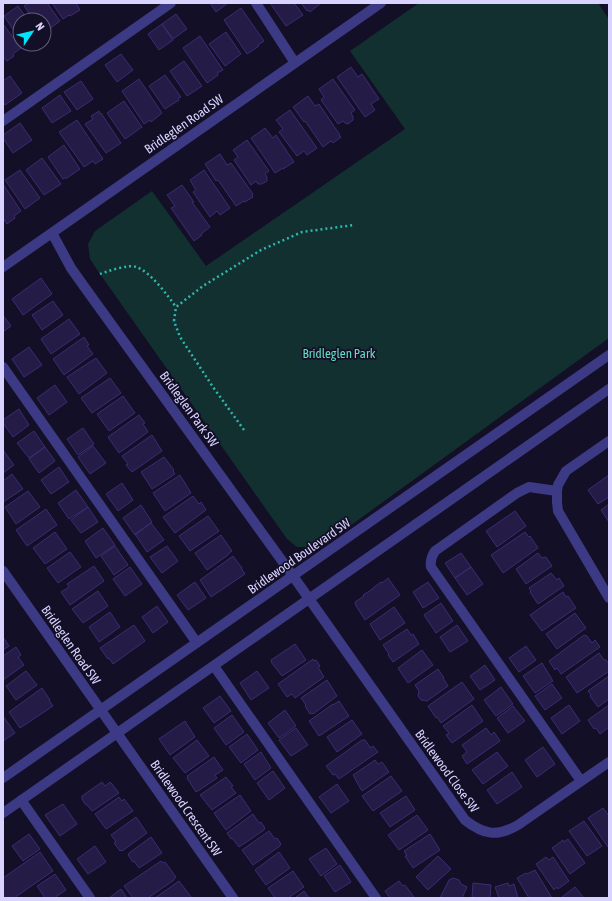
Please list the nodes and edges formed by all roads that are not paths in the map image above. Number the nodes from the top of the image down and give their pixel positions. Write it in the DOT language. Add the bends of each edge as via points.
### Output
graph roads {
  1 [pos="172,3"];
  2 [pos="256,3"];
  3 [pos="381,3"];
  4 [pos="296,63"];
  5 [pos="3,121"];
  6 [pos="52,233"];
  7 [pos="3,267"];
  8 [pos="609,355"];
  9 [pos="3,367"];
  10 [pos="609,389"];
  11 [pos="609,441"];
  12 [pos="557,491"];
  13 [pos="3,571"];
  14 [pos="293,576"];
  15 [pos="609,598"];
  16 [pos="309,599"];
  17 [pos="197,643"];
  18 [pos="214,666"];
  19 [pos="101,710"];
  20 [pos="117,734"];
  21 [pos="609,762"];
  22 [pos="4,777"];
  23 [pos="581,781"];
  24 [pos="21,800"];
  25 [pos="3,813"];
  26 [pos="90,898"];
  27 [pos="233,898"];
  28 [pos="376,898"];
  1 -- 5 [label="street"];
  2 -- 4 [label="street"];
  3 -- 4 [label="street, Bridleglen Road SW"];
  4 -- 6 [label="street, Bridleglen Road SW"];
  6 -- 7 [label="street, Bridleglen Road SW"];
  6 -- 14 [label="street, Bridleglen Park SW" via="79,280"];
  8 -- 14 [label="street, Bridlewood Boulevard SW"];
  9 -- 17 [label="street"];
  10 -- 16 [label="street"];
  11 -- 12 [label="street" via="566,471"];
  12 -- 15 [label="street" via="558,511"];
  12 -- 23 [label="street" via="529,487 517,493 435,551 430,562"];
  13 -- 19 [label="street, Bridleglen Road SW"];
  14 -- 16 [label="street, Bridleglen Park SW"];
  14 -- 17 [label="street, Bridlewood Boulevard SW"];
  16 -- 18 [label="street"];
  16 -- 23 [label="street, Bridlewood Close SW" via="465,820 480,831 499,833 508,830"];
  17 -- 19 [label="street, Bridlewood Boulevard SW"];
  18 -- 20 [label="street"];
  18 -- 28 [label="street"];
  19 -- 20 [label="street, Bridleglen Road SW"];
  19 -- 22 [label="street, Bridlewood Boulevard SW"];
  20 -- 24 [label="street"];
  20 -- 27 [label="street, Bridlewood Crescent SW"];
  21 -- 23 [label="street, Bridlewood Close SW"];
  24 -- 25 [label="street"];
  24 -- 26 [label="street"];
}
